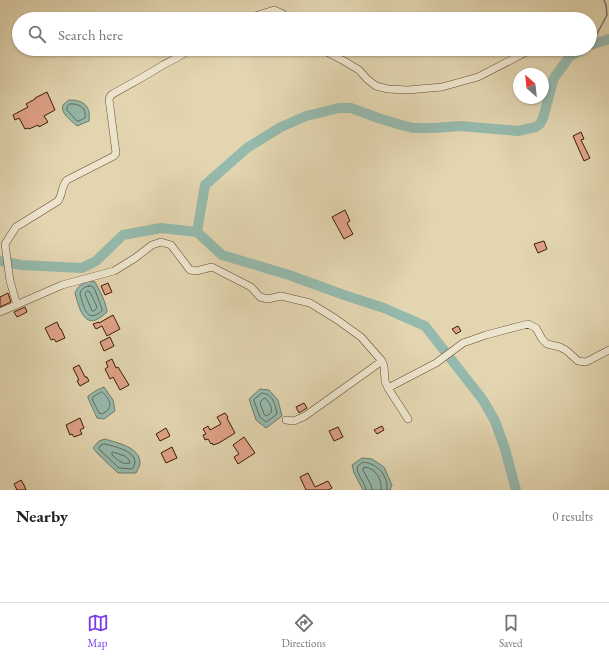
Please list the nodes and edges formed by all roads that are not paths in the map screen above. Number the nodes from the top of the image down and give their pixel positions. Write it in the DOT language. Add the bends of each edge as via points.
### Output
graph roads {
  1 [pos="268,12"];
  2 [pos="278,12"];
  3 [pos="180,56"];
  4 [pos="334,56"];
  5 [pos="518,56"];
  6 [pos="17,305"];
  7 [pos="0,312"];
  8 [pos="609,350"];
  9 [pos="382,361"];
  10 [pos="388,388"];
  11 [pos="408,419"];
  12 [pos="286,420"];
  1 -- 2 [label="street" via="274,10"];
  3 -- 6 [label="street" via="111,95 109,99 116,153 114,156 66,181 58,201 16,227 6,244 6,252 9,277"];
  4 -- 5 [label="street" via="359,70 376,86 408,90 442,87 478,77"];
  6 -- 7 [label="street"];
  6 -- 9 [label="street" via="62,285 114,271 152,245 161,242 171,245 190,270 212,267 251,287 260,297 268,299 281,296 310,303 361,337"];
  8 -- 10 [label="street" via="586,362 578,361 560,347 547,344 536,328 528,324 463,343 436,363"];
  9 -- 10 [label="street"];
  9 -- 12 [label="street" via="305,416 294,421"];
  10 -- 11 [label="street"];
}
